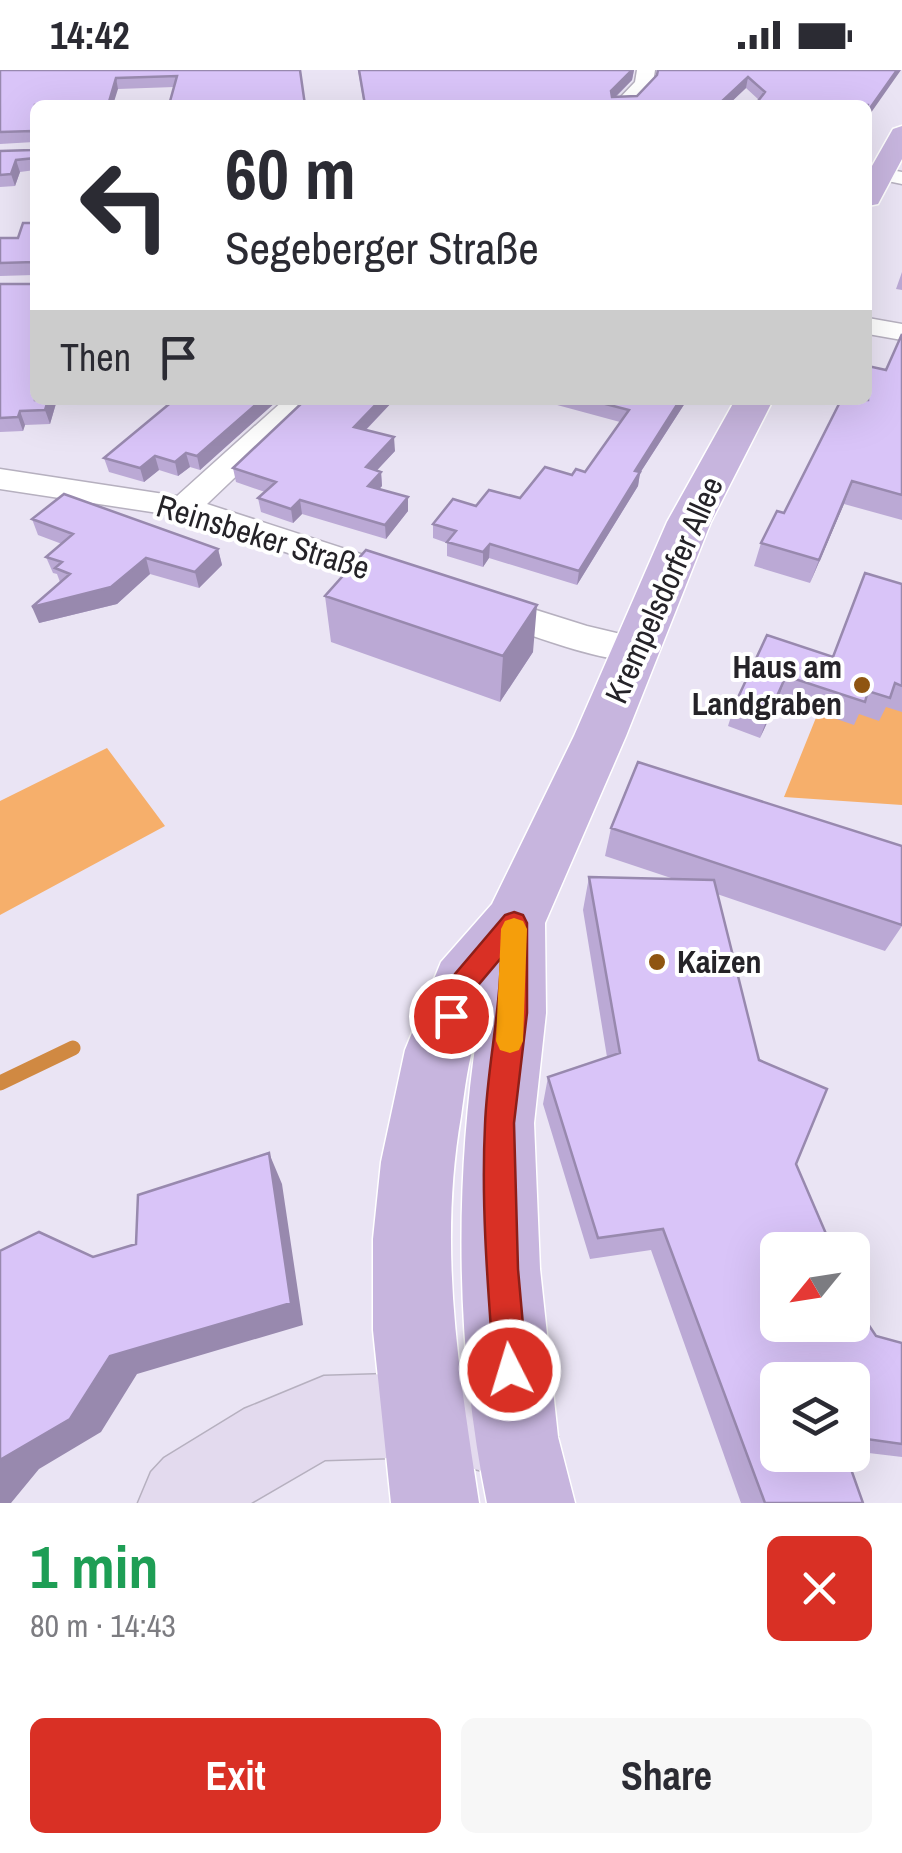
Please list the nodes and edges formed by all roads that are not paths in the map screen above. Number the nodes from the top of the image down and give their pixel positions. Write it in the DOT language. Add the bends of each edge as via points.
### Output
graph roads {
  1 [pos="646,70"];
  2 [pos="627,100"];
  3 [pos="902,134"];
  4 [pos="883,183"];
  5 [pos="872,327"];
  6 [pos="902,332"];
  7 [pos="296,405"];
  8 [pos="751,405"];
  9 [pos="0,479"];
  10 [pos="40,483"];
  11 [pos="184,507"];
  12 [pos="0,514"];
  13 [pos="637,650"];
  14 [pos="514,923"];
  15 [pos="424,1415"];
  16 [pos="523,1470"];
  17 [pos="431,1502"];
  18 [pos="182,1503"];
  1 -- 2 [label="street" via="644,83"];
  3 -- 4 [label="main road"];
  5 -- 6 [label="street"];
  7 -- 11 [label="street"];
  8 -- 13 [label="main road, Krempelsdorfer Allee" via="688,522"];
  9 -- 10 [label="street, Reinsbeker Straße"];
  10 -- 11 [label="street, Reinsbeker Straße"];
  10 -- 12 [label="street"];
  11 -- 13 [label="street, Reinsbeker Straße" via="582,638"];
  13 -- 14 [label="main road, Krempelsdorfer Allee"];
  14 -- 15 [label="main road" via="464,982 438,1050 417,1162 411,1273"];
  14 -- 16 [label="main road" via="513,1013 499,1123 502,1269"];
  15 -- 16 [label="main road"];
  15 -- 17 [label="main road"];
  15 -- 18 [label="main road" via="324,1418 274,1439"];
  16 -- 17 [label="main road"];
}
